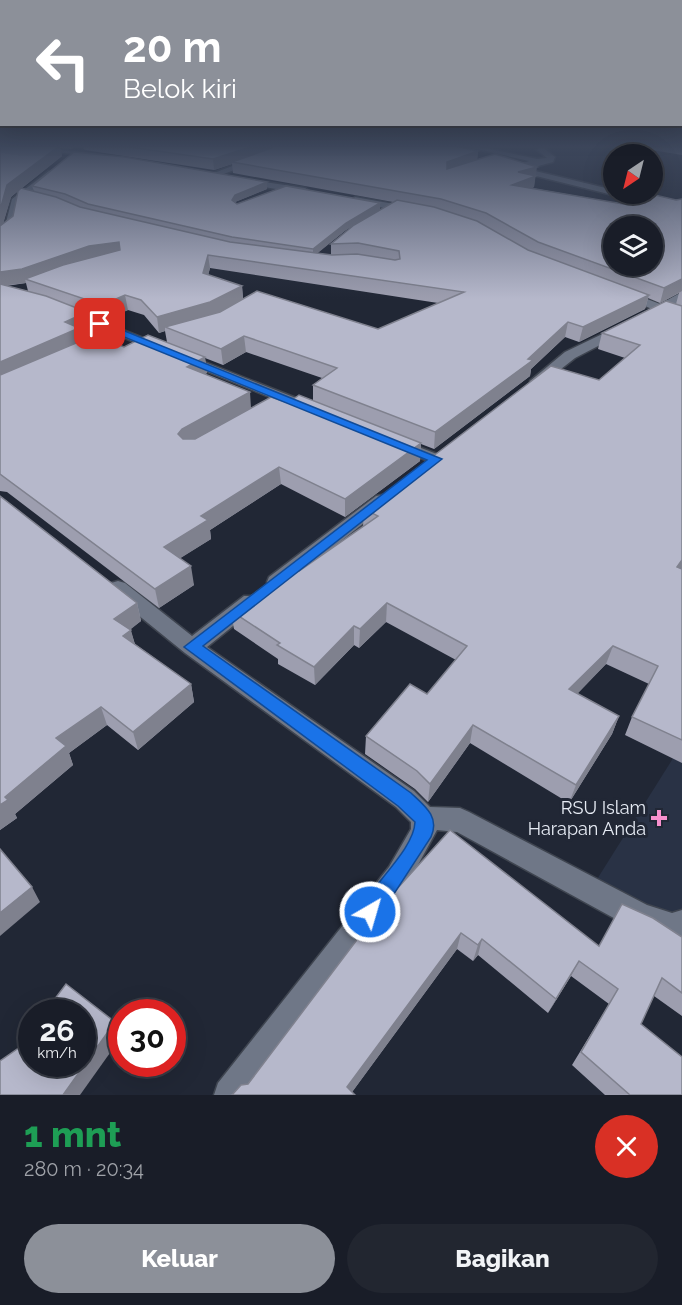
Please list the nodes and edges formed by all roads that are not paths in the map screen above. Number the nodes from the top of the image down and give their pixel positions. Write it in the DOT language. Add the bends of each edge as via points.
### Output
graph roads {
  1 [pos="19,197"];
  2 [pos="30,197"];
  3 [pos="34,198"];
  4 [pos="344,198"];
  5 [pos="662,204"];
  6 [pos="682,206"];
  7 [pos="395,207"];
  8 [pos="419,212"];
  9 [pos="377,218"];
  10 [pos="0,237"];
  11 [pos="612,289"];
  12 [pos="682,295"];
  13 [pos="55,307"];
  14 [pos="661,309"];
  15 [pos="682,317"];
  16 [pos="122,333"];
  17 [pos="169,337"];
  18 [pos="104,342"];
  19 [pos="148,342"];
  20 [pos="526,389"];
  21 [pos="284,398"];
  22 [pos="266,408"];
  23 [pos="327,415"];
  24 [pos="381,437"];
  25 [pos="417,473"];
  26 [pos="398,488"];
  27 [pos="101,575"];
  28 [pos="192,647"];
  29 [pos="424,818"];
  30 [pos="682,924"];
  31 [pos="230,1095"];
  1 -- 10 [label="street" via="12,206 10,227"];
  2 -- 3 [label="street"];
  4 -- 7 [label="street"];
  5 -- 6 [label="street"];
  7 -- 8 [label="street"];
  7 -- 9 [label="street"];
  11 -- 14 [label="street"];
  12 -- 14 [label="street"];
  13 -- 16 [label="street"];
  14 -- 15 [label="street"];
  14 -- 20 [label="street" via="570,355"];
  16 -- 18 [label="street"];
  16 -- 19 [label="street"];
  17 -- 19 [label="street"];
  19 -- 21 [label="street"];
  21 -- 22 [label="street"];
  21 -- 23 [label="street"];
  24 -- 25 [label="street" via="440,455"];
  26 -- 28 [label="street"];
  27 -- 28 [label="street"];
  28 -- 29 [label="street" via="405,800"];
  29 -- 30 [label="street" via="460,820 642,918 672,927"];
  29 -- 31 [label="street" via="424,831 398,876"];
}
